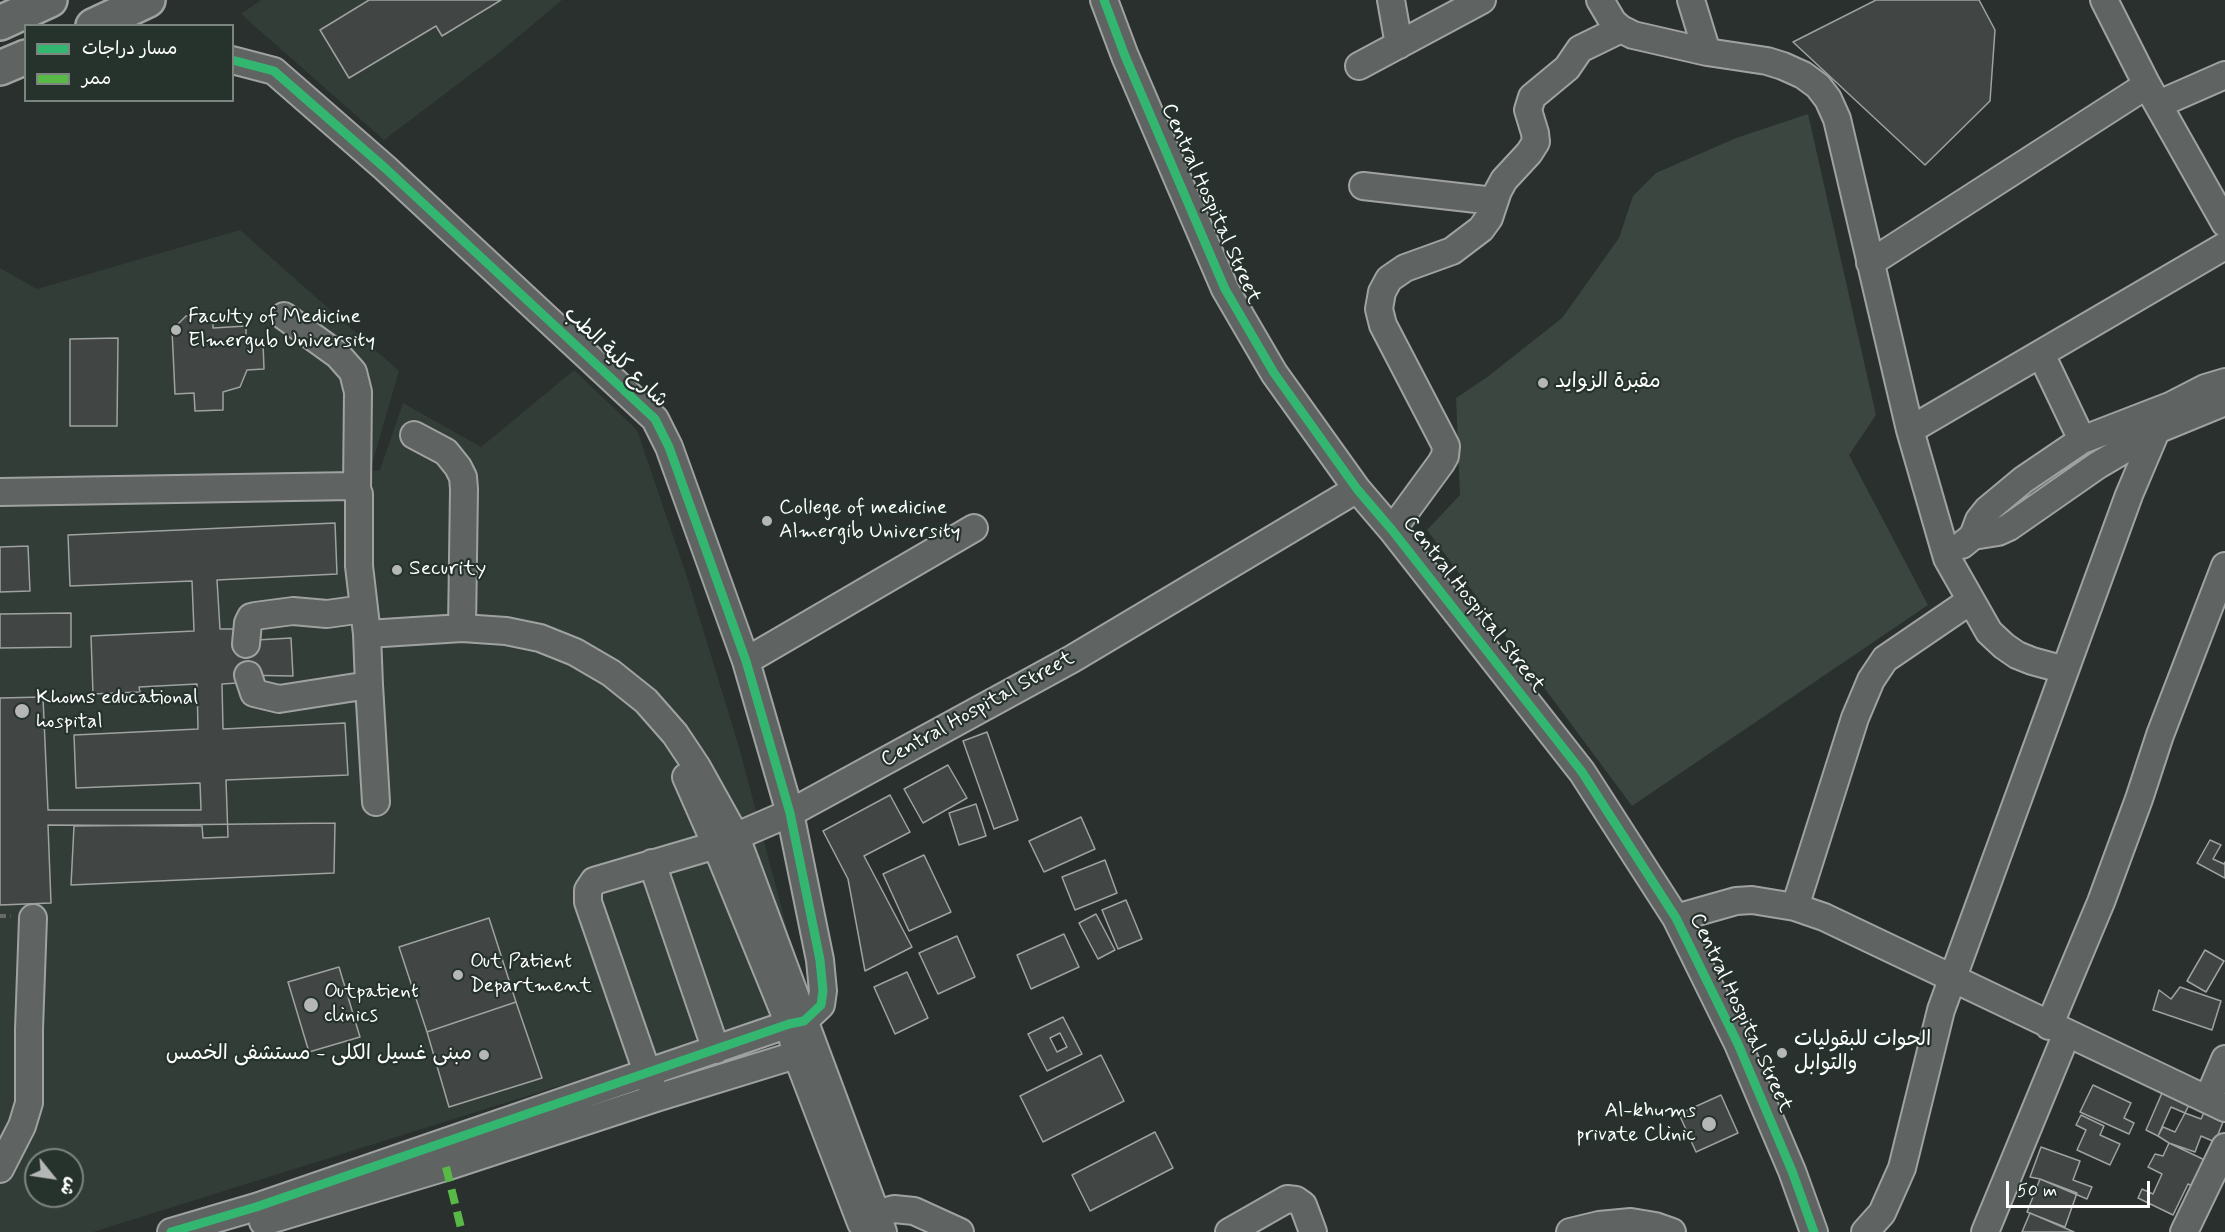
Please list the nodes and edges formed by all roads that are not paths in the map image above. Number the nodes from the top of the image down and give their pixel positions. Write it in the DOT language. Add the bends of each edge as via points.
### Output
graph roads {
  1 [pos="50,0"];
  2 [pos="148,0"];
  3 [pos="1104,0"];
  4 [pos="1391,0"];
  5 [pos="1482,0"];
  6 [pos="1600,0"];
  7 [pos="1691,0"];
  8 [pos="2104,0"];
  9 [pos="0,23"];
  10 [pos="97,24"];
  11 [pos="1621,29"];
  12 [pos="1399,45"];
  13 [pos="1707,52"];
  14 [pos="234,61"];
  15 [pos="1359,66"];
  16 [pos="2225,75"];
  17 [pos="2153,94"];
  18 [pos="1363,186"];
  19 [pos="1494,201"];
  20 [pos="2225,223"];
  21 [pos="2225,246"];
  22 [pos="1870,263"];
  23 [pos="284,316"];
  24 [pos="2041,354"];
  25 [pos="2225,382"];
  26 [pos="2225,402"];
  27 [pos="2170,406"];
  28 [pos="2159,429"];
  29 [pos="1910,430"];
  30 [pos="414,435"];
  31 [pos="2082,440"];
  32 [pos="2098,465"];
  33 [pos="357,489"];
  34 [pos="1357,489"];
  35 [pos="0,492"];
  36 [pos="2129,495"];
  37 [pos="974,528"];
  38 [pos="1392,530"];
  39 [pos="1973,536"];
  40 [pos="1947,558"];
  41 [pos="2225,566"];
  42 [pos="1970,601"];
  43 [pos="462,628"];
  44 [pos="366,630"];
  45 [pos="246,644"];
  46 [pos="746,661"];
  47 [pos="2064,670"];
  48 [pos="248,675"];
  49 [pos="369,685"];
  50 [pos="376,802"];
  51 [pos="790,813"];
  52 [pos="726,841"];
  53 [pos="652,863"];
  54 [pos="1795,907"];
  55 [pos="33,918"];
  56 [pos="1676,918"];
  57 [pos="1952,977"];
  58 [pos="796,1022"];
  59 [pos="2058,1029"];
  60 [pos="716,1050"];
  61 [pos="806,1052"];
  62 [pos="2225,1059"];
  63 [pos="647,1073"];
  64 [pos="656,1098"];
  65 [pos="2216,1104"];
  66 [pos="2225,1147"];
  67 [pos="0,1169"];
  68 [pos="261,1221"];
  69 [pos="874,1226"];
  70 [pos="171,1232"];
  71 [pos="231,1232"];
  72 [pos="960,1232"];
  73 [pos="1229,1232"];
  74 [pos="1313,1232"];
  75 [pos="1570,1232"];
  76 [pos="1671,1232"];
  77 [pos="1814,1232"];
  78 [pos="1865,1232"];
  79 [pos="1985,1232"];
  80 [pos="2184,1232"];
  1 -- 9 [label="highway"];
  2 -- 10 [label="highway"];
  3 -- 34 [label="street, Central Hospital Street" via="1225,289 1275,373"];
  4 -- 12 [label="street"];
  5 -- 12 [label="street"];
  6 -- 11 [label="street"];
  7 -- 13 [label="street"];
  8 -- 17 [label="street"];
  11 -- 13 [label="street"];
  11 -- 19 [label="street" via="1580,49 1567,68 1532,97 1527,110 1536,142 1504,180"];
  12 -- 15 [label="street"];
  13 -- 22 [label="street" via="1775,64 1818,86 1837,119"];
  14 -- 46 [label="street, شارع كلية الطب" via="274,71 385,168 655,419 669,447"];
  16 -- 17 [label="street"];
  17 -- 20 [label="street"];
  17 -- 22 [label="street"];
  18 -- 19 [label="street"];
  19 -- 38 [label="street" via="1481,229 1452,250 1405,268 1389,279 1382,292 1379,309 1383,325 1446,446 1442,463"];
  21 -- 24 [label="street"];
  22 -- 29 [label="street"];
  23 -- 33 [label="street" via="338,355 353,372 358,392"];
  24 -- 29 [label="street"];
  24 -- 31 [label="street"];
  25 -- 27 [label="street"];
  26 -- 28 [label="street"];
  27 -- 28 [label="street"];
  27 -- 31 [label="street"];
  28 -- 32 [label="street"];
  28 -- 36 [label="street"];
  29 -- 40 [label="street"];
  30 -- 43 [label="street" via="446,452 463,477"];
  31 -- 39 [label="street" via="1987,510"];
  32 -- 36 [label="street" via="2115,477"];
  32 -- 39 [label="street" via="2009,527"];
  33 -- 35 [label="street" via="345,484"];
  33 -- 44 [label="street"];
  34 -- 38 [label="street, Central Hospital Street"];
  34 -- 51 [label="street, Central Hospital Street" via="1071,659"];
  36 -- 47 [label="street"];
  37 -- 46 [label="street"];
  38 -- 56 [label="street, Central Hospital Street" via="1582,772"];
  39 -- 40 [label="street"];
  40 -- 42 [label="street"];
  41 -- 59 [label="street" via="2168,714"];
  42 -- 47 [label="street" via="1989,632 2004,646 2017,655"];
  42 -- 54 [label="street" via="1885,659 1875,674 1864,694"];
  43 -- 44 [label="street"];
  43 -- 52 [label="street" via="540,638 611,673 646,701 697,767"];
  44 -- 45 [label="street" via="327,615 293,611 251,617"];
  44 -- 49 [label="street"];
  44 -- 52 [label="street" via="504,645 536,651 569,665 603,685 636,712 664,743"];
  46 -- 51 [label="street, شارع كلية الطب"];
  47 -- 57 [label="street"];
  48 -- 49 [label="street" via="255,693 279,699"];
  49 -- 50 [label="street"];
  51 -- 52 [label="street, Central Hospital Street"];
  51 -- 58 [label="street, شارع كلية الطب" via="824,991 821,1005"];
  52 -- 53 [label="street, Central Hospital Street"];
  52 -- 58 [label="street"];
  53 -- 60 [label="street"];
  53 -- 63 [label="street, Central Hospital Street" via="599,878 587,896"];
  54 -- 56 [label="street" via="1736,901"];
  54 -- 57 [label="street"];
  55 -- 67 [label="street" via="29,1103"];
  56 -- 77 [label="street, Central Hospital Street" via="1738,1044"];
  57 -- 59 [label="street"];
  57 -- 78 [label="street" via="1929,1051 1902,1168 1884,1209"];
  58 -- 60 [label="street"];
  58 -- 61 [label="street"];
  59 -- 65 [label="street"];
  59 -- 79 [label="street"];
  60 -- 63 [label="street"];
  61 -- 64 [label="street"];
  61 -- 69 [label="street"];
  62 -- 65 [label="street"];
  63 -- 64 [label="street"];
  63 -- 68 [label="street"];
  64 -- 68 [label="street" via="446,1167"];
  66 -- 80 [label="street"];
  68 -- 70 [label="street"];
  68 -- 71 [label="street"];
  69 -- 72 [label="street" via="894,1209 914,1211"];
  73 -- 74 [label="street" via="1287,1199 1303,1205"];
  75 -- 76 [label="street" via="1631,1222"];
}
